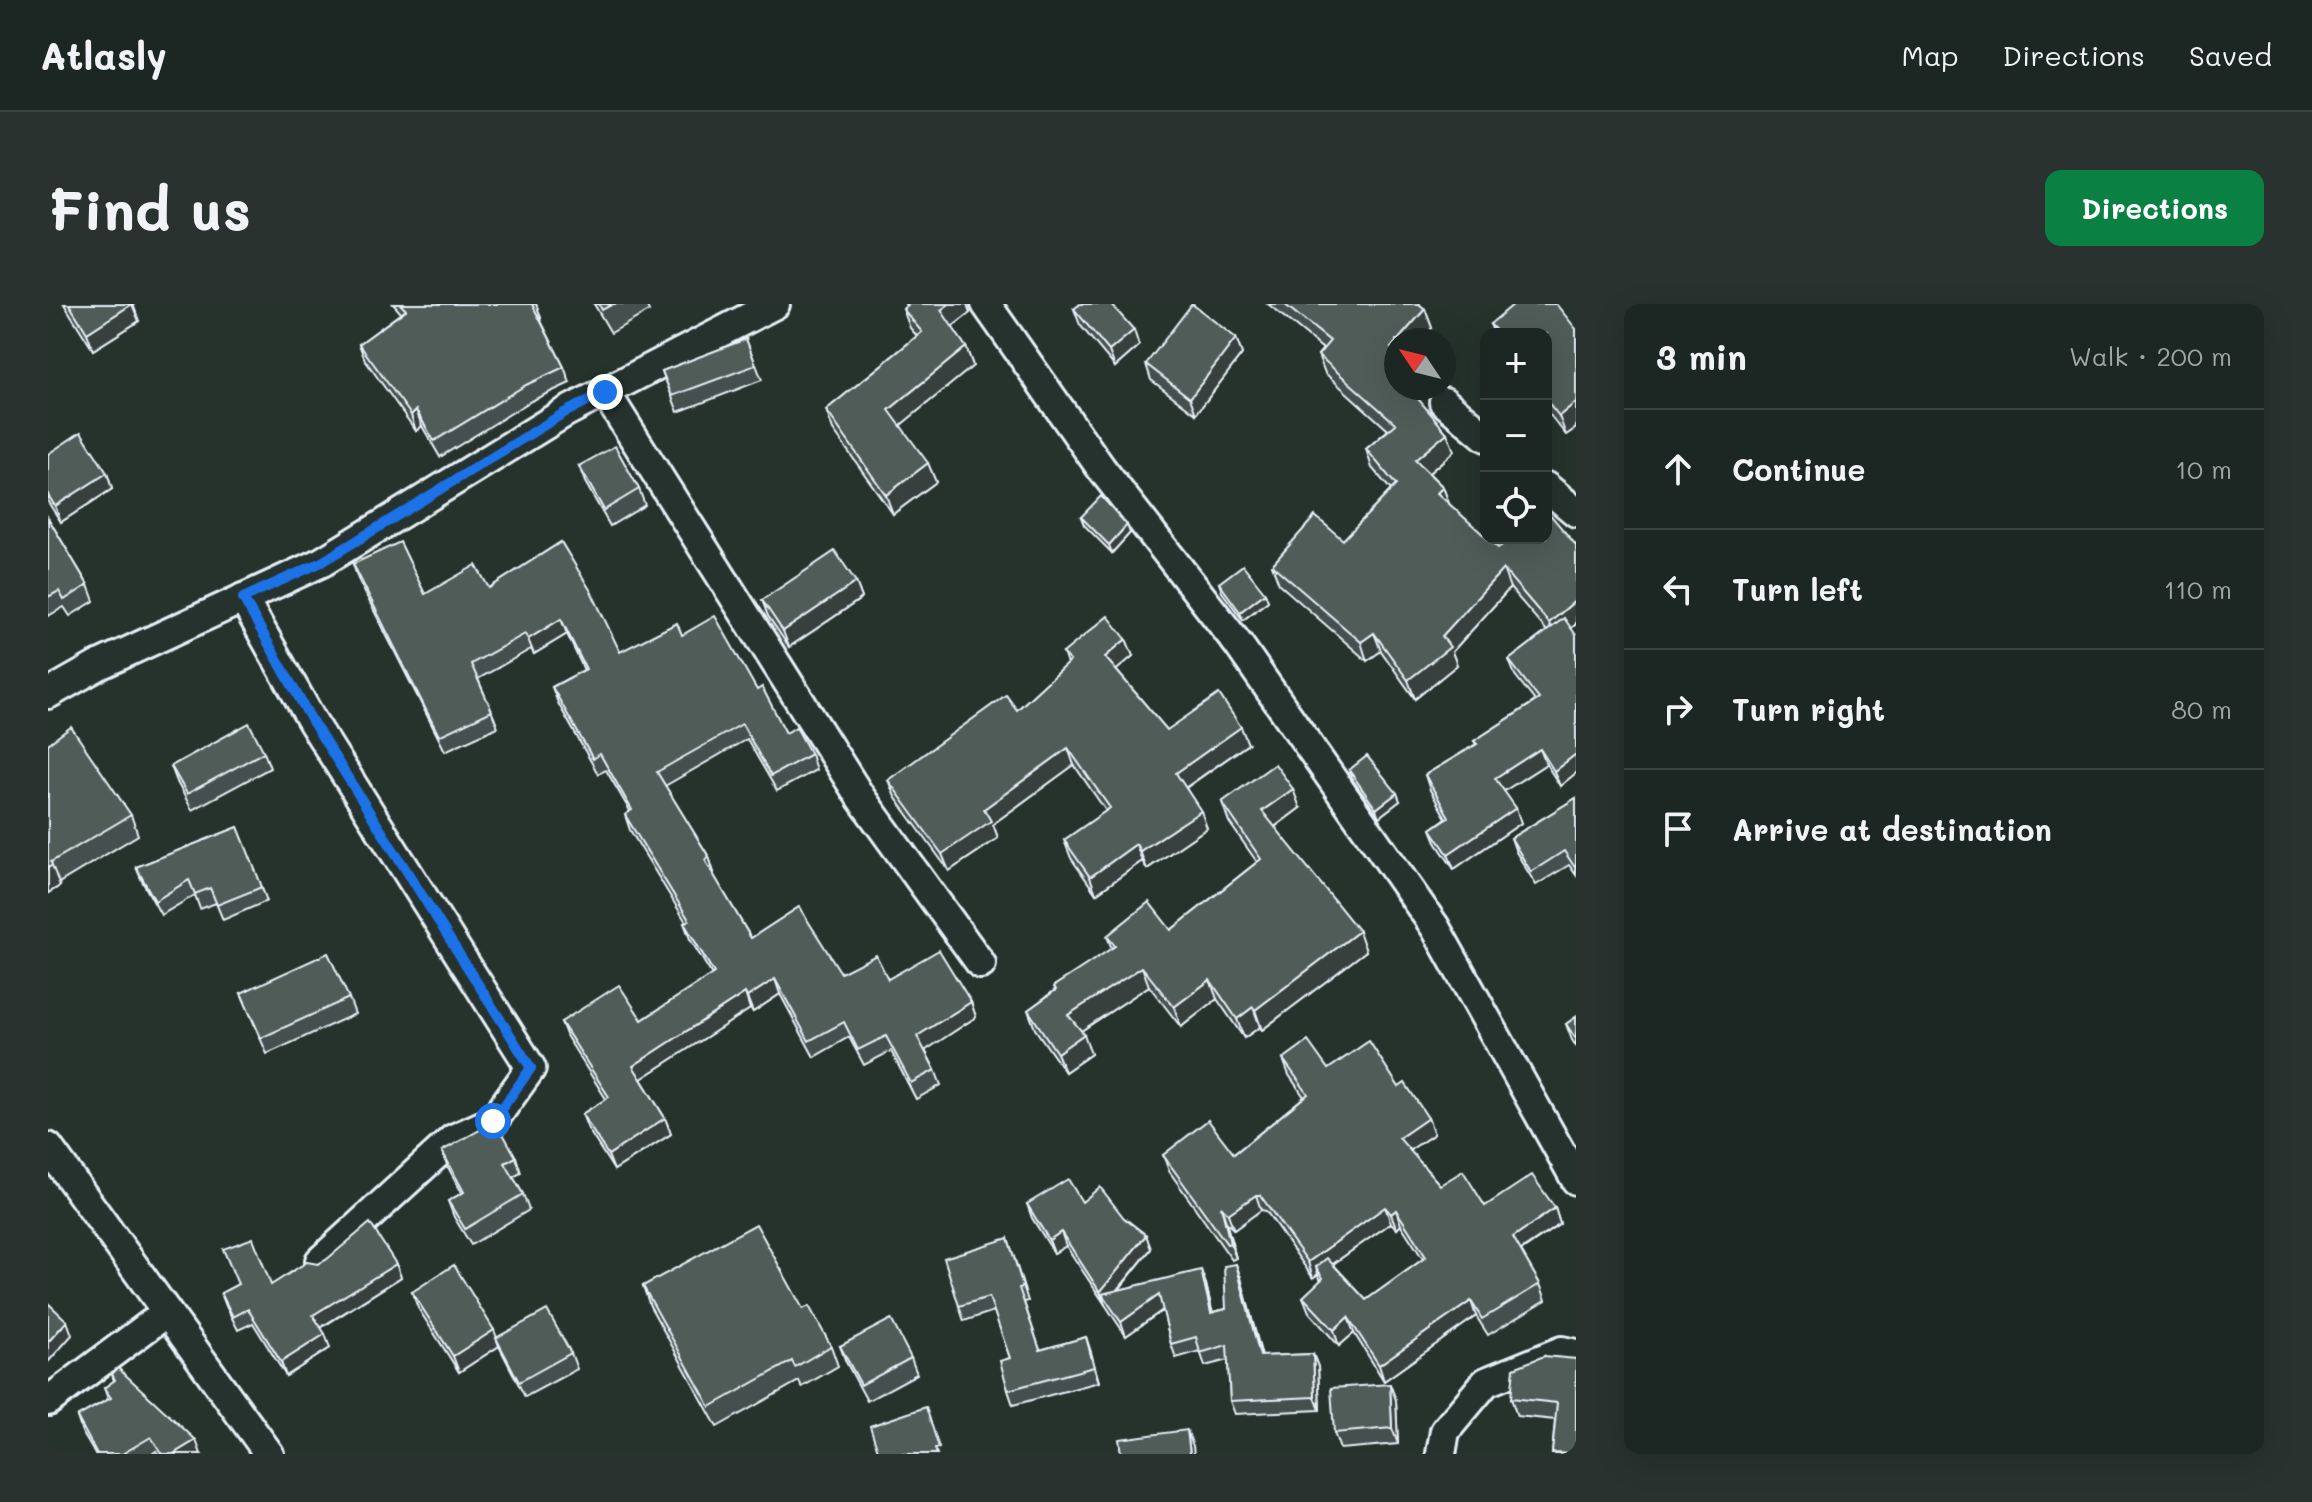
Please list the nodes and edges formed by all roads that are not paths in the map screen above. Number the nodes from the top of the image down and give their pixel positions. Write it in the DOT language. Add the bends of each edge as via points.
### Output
graph roads {
  1 [pos="775,304"];
  2 [pos="986,304"];
  3 [pos="605,392"];
  4 [pos="1444,402"];
  5 [pos="1480,432"];
  6 [pos="1552,492"];
  7 [pos="1576,512"];
  8 [pos="243,598"];
  9 [pos="48,694"];
  10 [pos="981,964"];
  11 [pos="48,1147"];
  12 [pos="1576,1180"];
  13 [pos="320,1261"];
  14 [pos="166,1313"];
  15 [pos="1576,1354"];
  16 [pos="48,1401"];
  17 [pos="269,1454"];
  18 [pos="1441,1454"];
  1 -- 3 [label="street"];
  2 -- 12 [label="street" via="1101,468 1238,644 1435,927"];
  3 -- 8 [label="street" via="322,562"];
  3 -- 10 [label="street" via="861,798"];
  4 -- 5 [label="street"];
  6 -- 7 [label="street"];
  8 -- 9 [label="street"];
  8 -- 13 [label="street" via="312,721 531,1068 493,1121 453,1139"];
  11 -- 14 [label="street"];
  14 -- 16 [label="street"];
  14 -- 17 [label="street"];
  15 -- 18 [label="street" via="1562,1351 1486,1382 1445,1431"];
}
